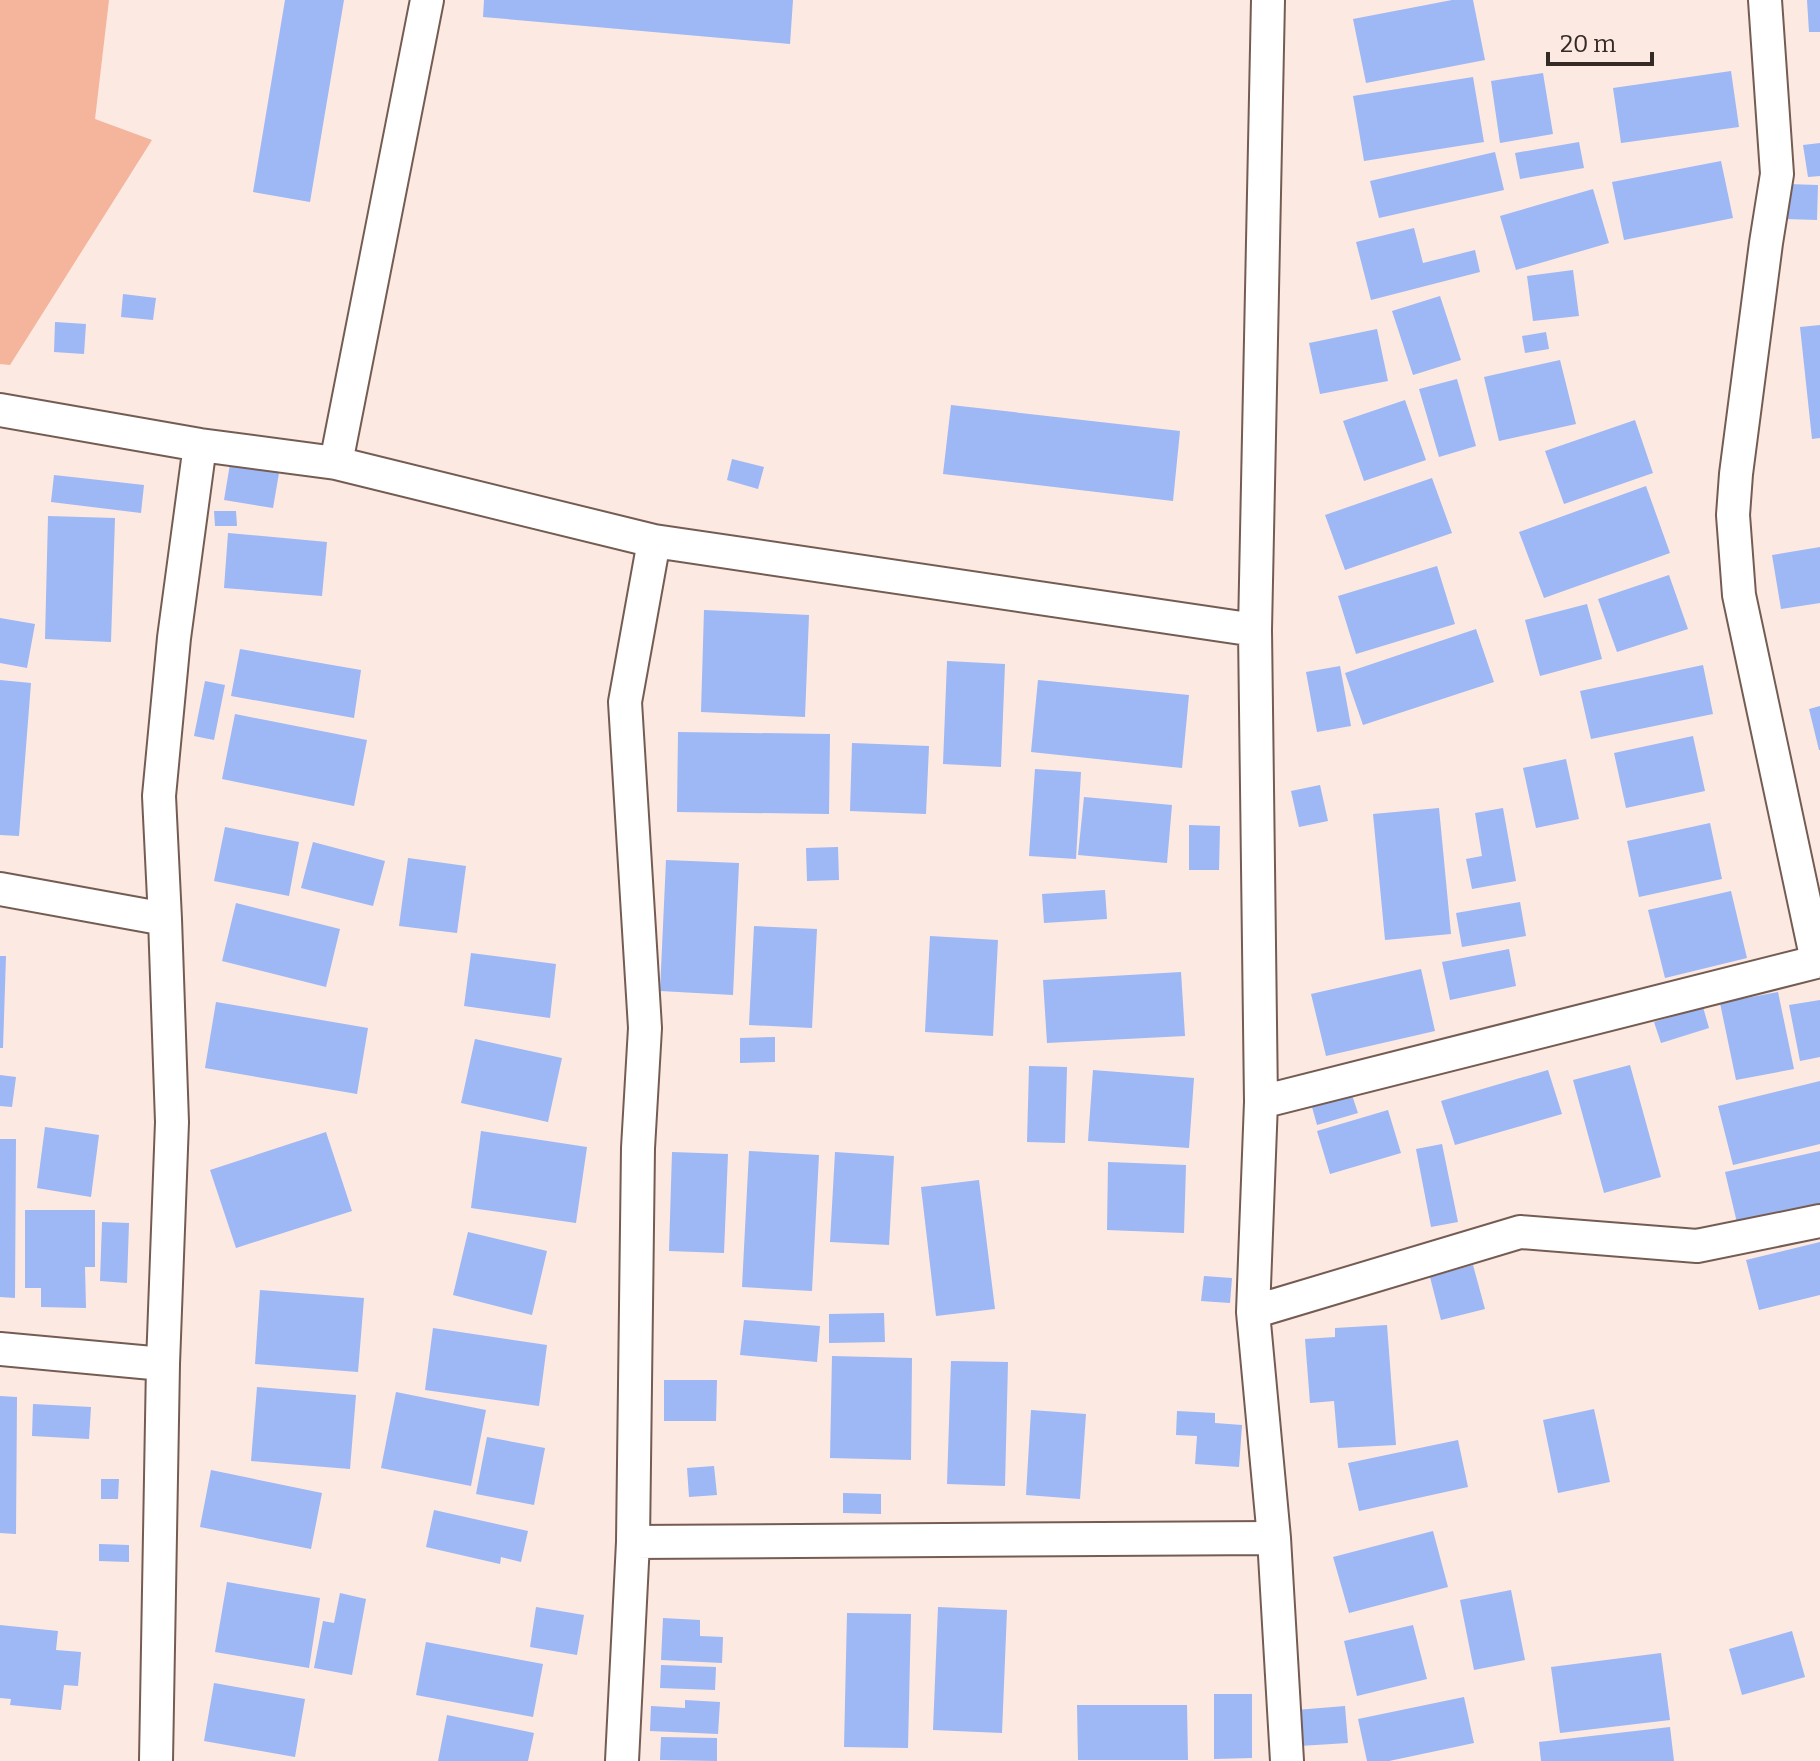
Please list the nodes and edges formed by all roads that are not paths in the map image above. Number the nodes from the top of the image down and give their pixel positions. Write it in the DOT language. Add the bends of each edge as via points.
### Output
graph roads {
  1 [pos="427,0"];
  2 [pos="1268,0"];
  3 [pos="1765,0"];
  4 [pos="0,410"];
  5 [pos="200,445"];
  6 [pos="336,463"];
  7 [pos="654,541"];
  8 [pos="1255,630"];
  9 [pos="0,889"];
  10 [pos="165,919"];
  11 [pos="1818,961"];
  12 [pos="1261,1102"];
  13 [pos="1820,1221"];
  14 [pos="1253,1312"];
  15 [pos="0,1349"];
  16 [pos="163,1364"];
  17 [pos="1274,1538"];
  18 [pos="633,1542"];
  19 [pos="156,1761"];
  20 [pos="622,1761"];
  21 [pos="1287,1761"];
  1 -- 6 [label="street"];
  2 -- 8 [label="street"];
  3 -- 11 [label="street" via="1777,174 1733,515 1739,595"];
  4 -- 5 [label="street"];
  5 -- 6 [label="street"];
  5 -- 10 [label="street" via="159,796"];
  6 -- 7 [label="street"];
  7 -- 8 [label="street"];
  7 -- 18 [label="street" via="625,702 645,1028 638,1148"];
  8 -- 12 [label="street"];
  9 -- 10 [label="street"];
  10 -- 16 [label="street" via="172,1122"];
  11 -- 12 [label="street"];
  12 -- 14 [label="street"];
  13 -- 14 [label="street" via="1697,1246 1520,1232"];
  14 -- 17 [label="street"];
  15 -- 16 [label="street"];
  16 -- 19 [label="street"];
  17 -- 18 [label="street"];
  17 -- 21 [label="street"];
  18 -- 20 [label="street"];
}
